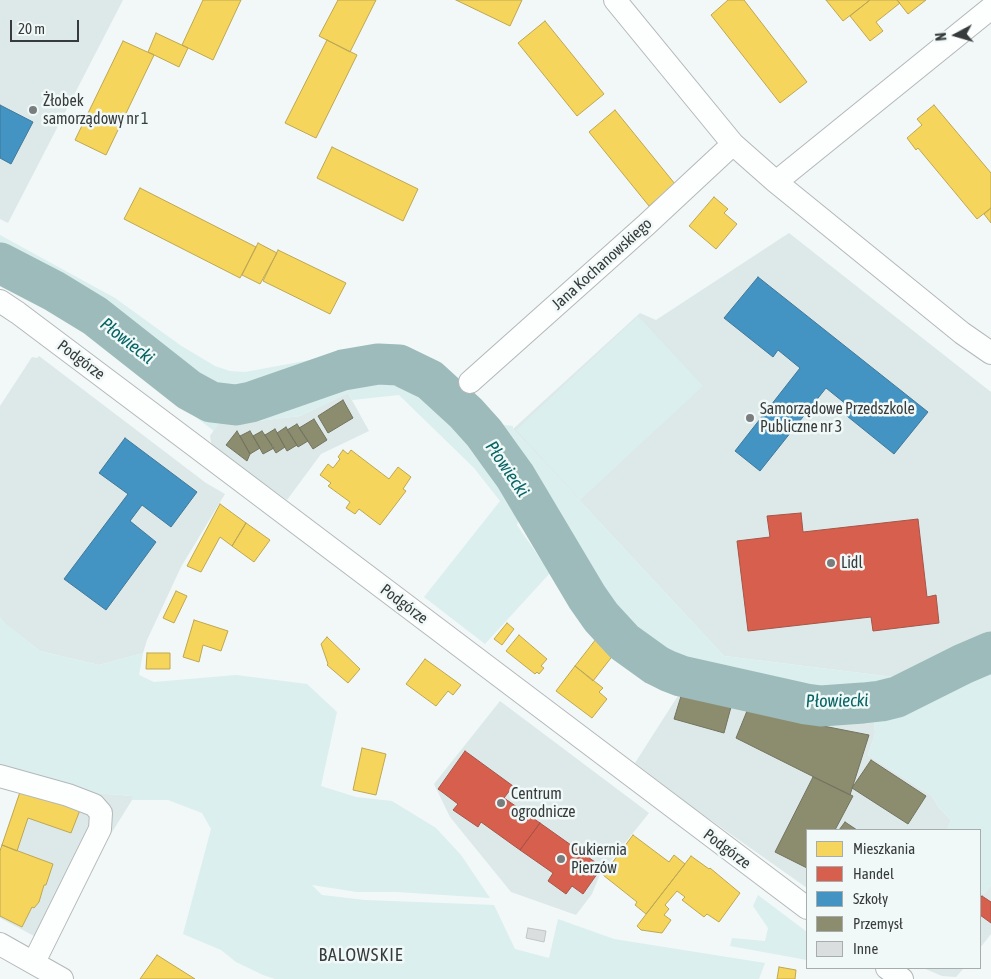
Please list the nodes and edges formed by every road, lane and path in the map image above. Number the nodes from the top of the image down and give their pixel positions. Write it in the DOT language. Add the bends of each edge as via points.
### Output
graph roads {
  1 [pos="615,0"];
  2 [pos="991,8"];
  3 [pos="733,144"];
  4 [pos="776,182"];
  5 [pos="0,301"];
  6 [pos="991,352"];
  7 [pos="470,382"];
  8 [pos="0,776"];
  9 [pos="806,907"];
  10 [pos="0,944"];
  11 [pos="34,962"];
  12 [pos="888,969"];
  13 [pos="62,979"];
  14 [pos="902,979"];
  1 -- 3 [label="street"];
  2 -- 4 [label="street"];
  3 -- 4 [label="street"];
  3 -- 7 [label="street, Jana Kochanowskiego"];
  4 -- 6 [label="street" via="962,333"];
  5 -- 9 [label="street, Podgórze"];
  8 -- 11 [label="street" via="68,795 94,805 101,813 100,829"];
  10 -- 11 [label="street"];
  11 -- 13 [label="street"];
  12 -- 14 [label="street"];
}
